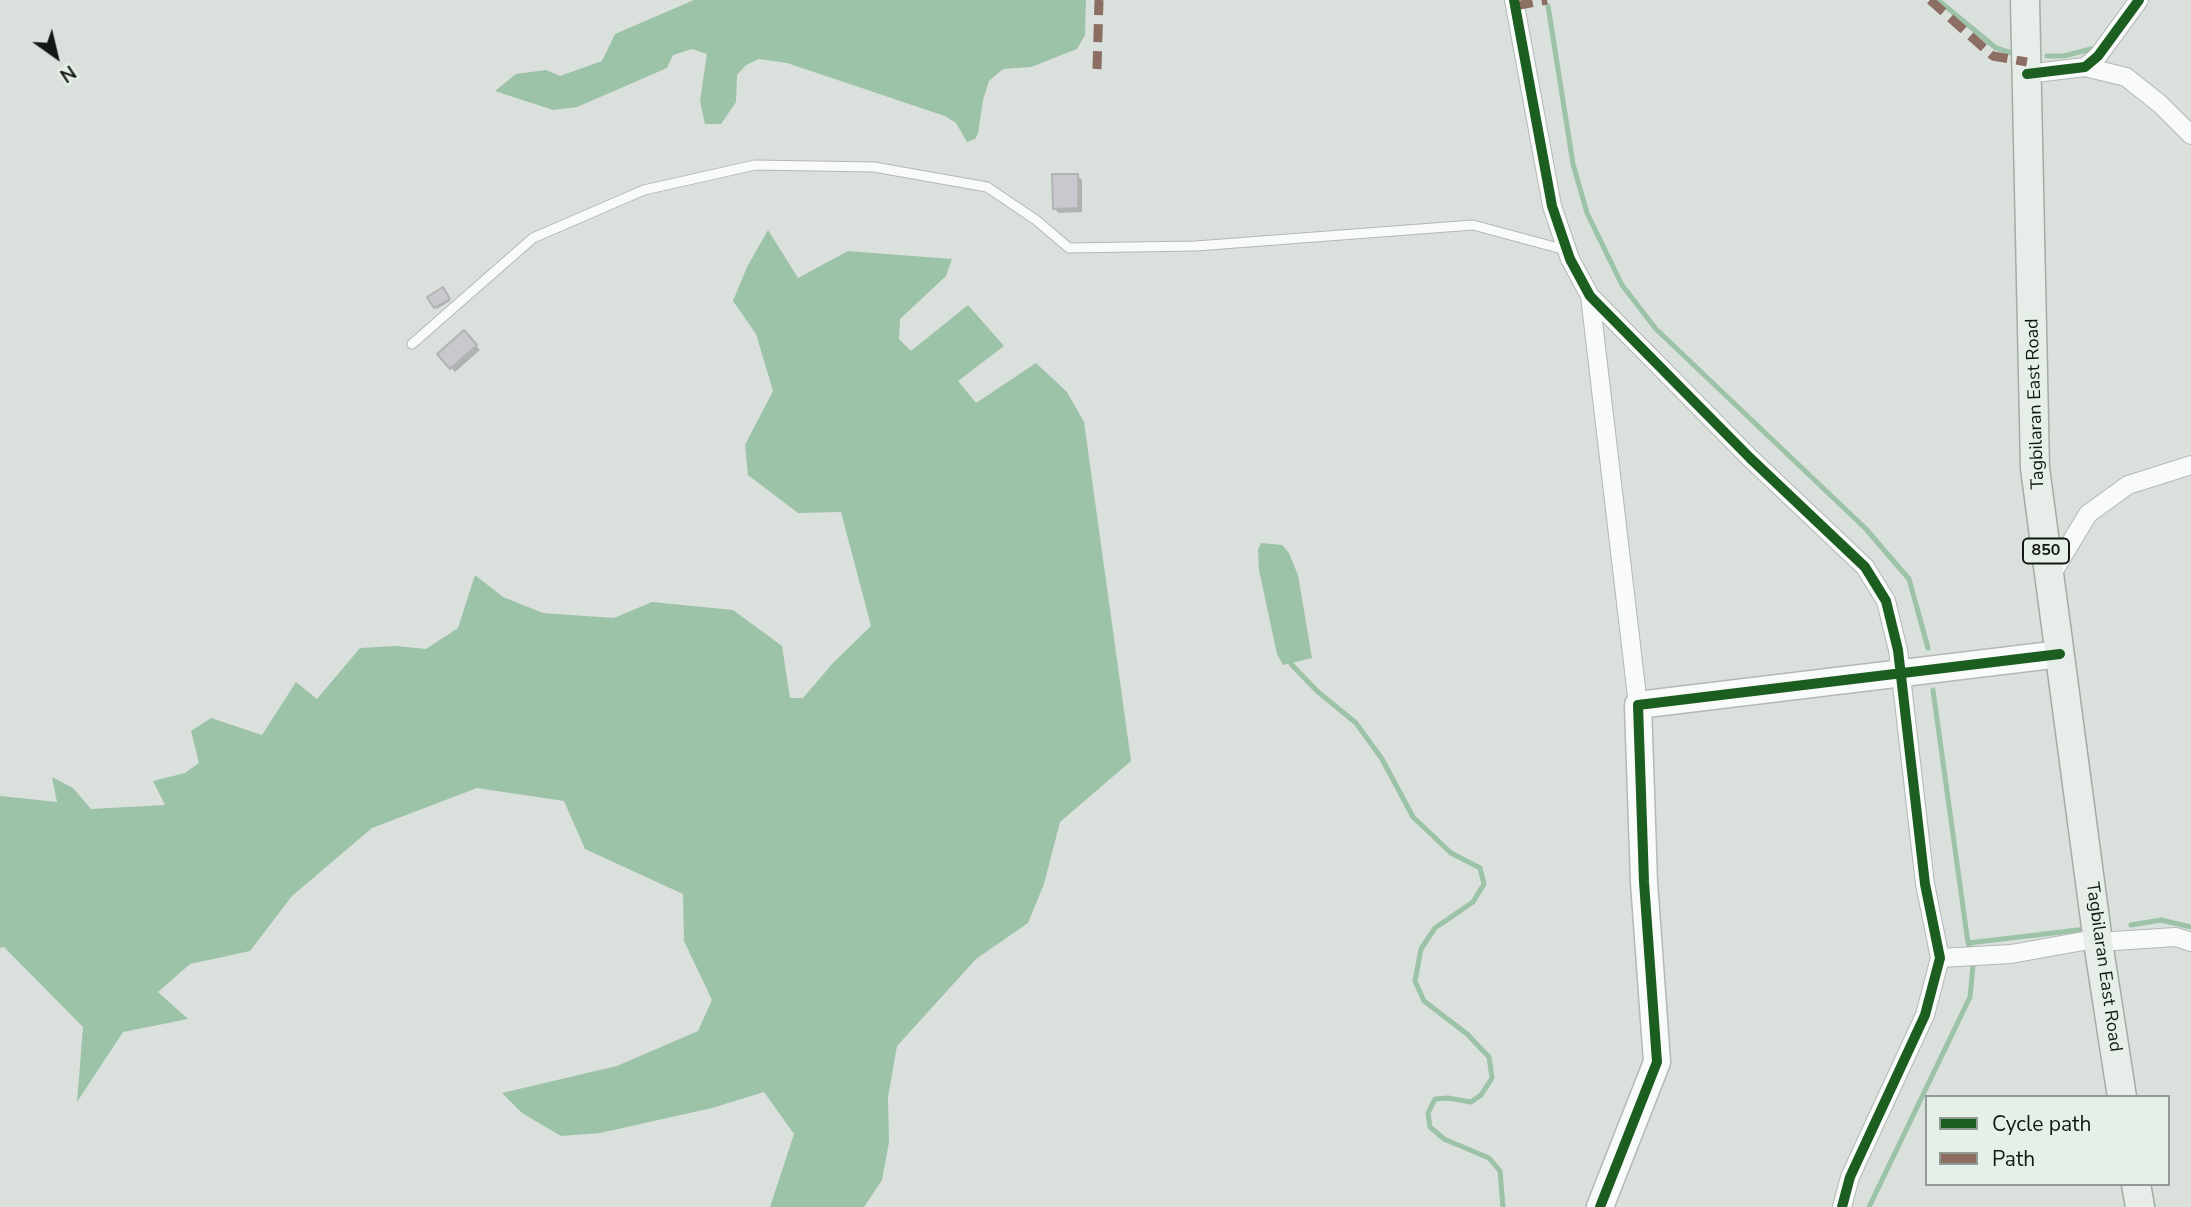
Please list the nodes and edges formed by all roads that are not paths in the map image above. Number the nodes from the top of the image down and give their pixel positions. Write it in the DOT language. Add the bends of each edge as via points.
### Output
graph roads {
  1 [pos="1514,0"];
  2 [pos="2025,0"];
  3 [pos="2139,0"];
  4 [pos="2085,66"];
  5 [pos="2027,74"];
  6 [pos="2191,135"];
  7 [pos="1570,259"];
  8 [pos="1590,296"];
  9 [pos="412,344"];
  10 [pos="2191,465"];
  11 [pos="2050,577"];
  12 [pos="2060,654"];
  13 [pos="1900,675"];
  14 [pos="1638,705"];
  15 [pos="2098,942"];
  16 [pos="2191,942"];
  17 [pos="1940,958"];
  18 [pos="2122,1095"];
  19 [pos="2136,1186"];
  20 [pos="1600,1207"];
  21 [pos="1842,1207"];
  22 [pos="2140,1207"];
  1 -- 7 [label="street" via="1552,206"];
  2 -- 5 [label="main road, Tagbilaran East Road / 850"];
  3 -- 4 [label="street" via="2098,56"];
  4 -- 5 [label="street"];
  4 -- 6 [label="street" via="2126,77"];
  5 -- 11 [label="main road, Tagbilaran East Road / 850" via="2035,468"];
  7 -- 8 [label="street"];
  7 -- 9 [label="lane" via="1562,249 1473,225 1196,246 1069,248 987,187 874,167 754,165 644,190 533,238"];
  8 -- 13 [label="street" via="1865,567 1886,601"];
  8 -- 14 [label="street"];
  10 -- 11 [label="street" via="2128,485 2088,514"];
  11 -- 12 [label="main road, Tagbilaran East Road / 850"];
  12 -- 13 [label="street"];
  12 -- 15 [label="main road, Tagbilaran East Road / 850"];
  13 -- 14 [label="street"];
  13 -- 17 [label="street" via="1925,884"];
  14 -- 20 [label="street" via="1657,1062"];
  15 -- 16 [label="street" via="2176,937"];
  15 -- 17 [label="street"];
  15 -- 18 [label="main road, Tagbilaran East Road / 850"];
  17 -- 21 [label="street" via="1925,1015 1850,1177"];
  19 -- 22 [label="main road"];
}
